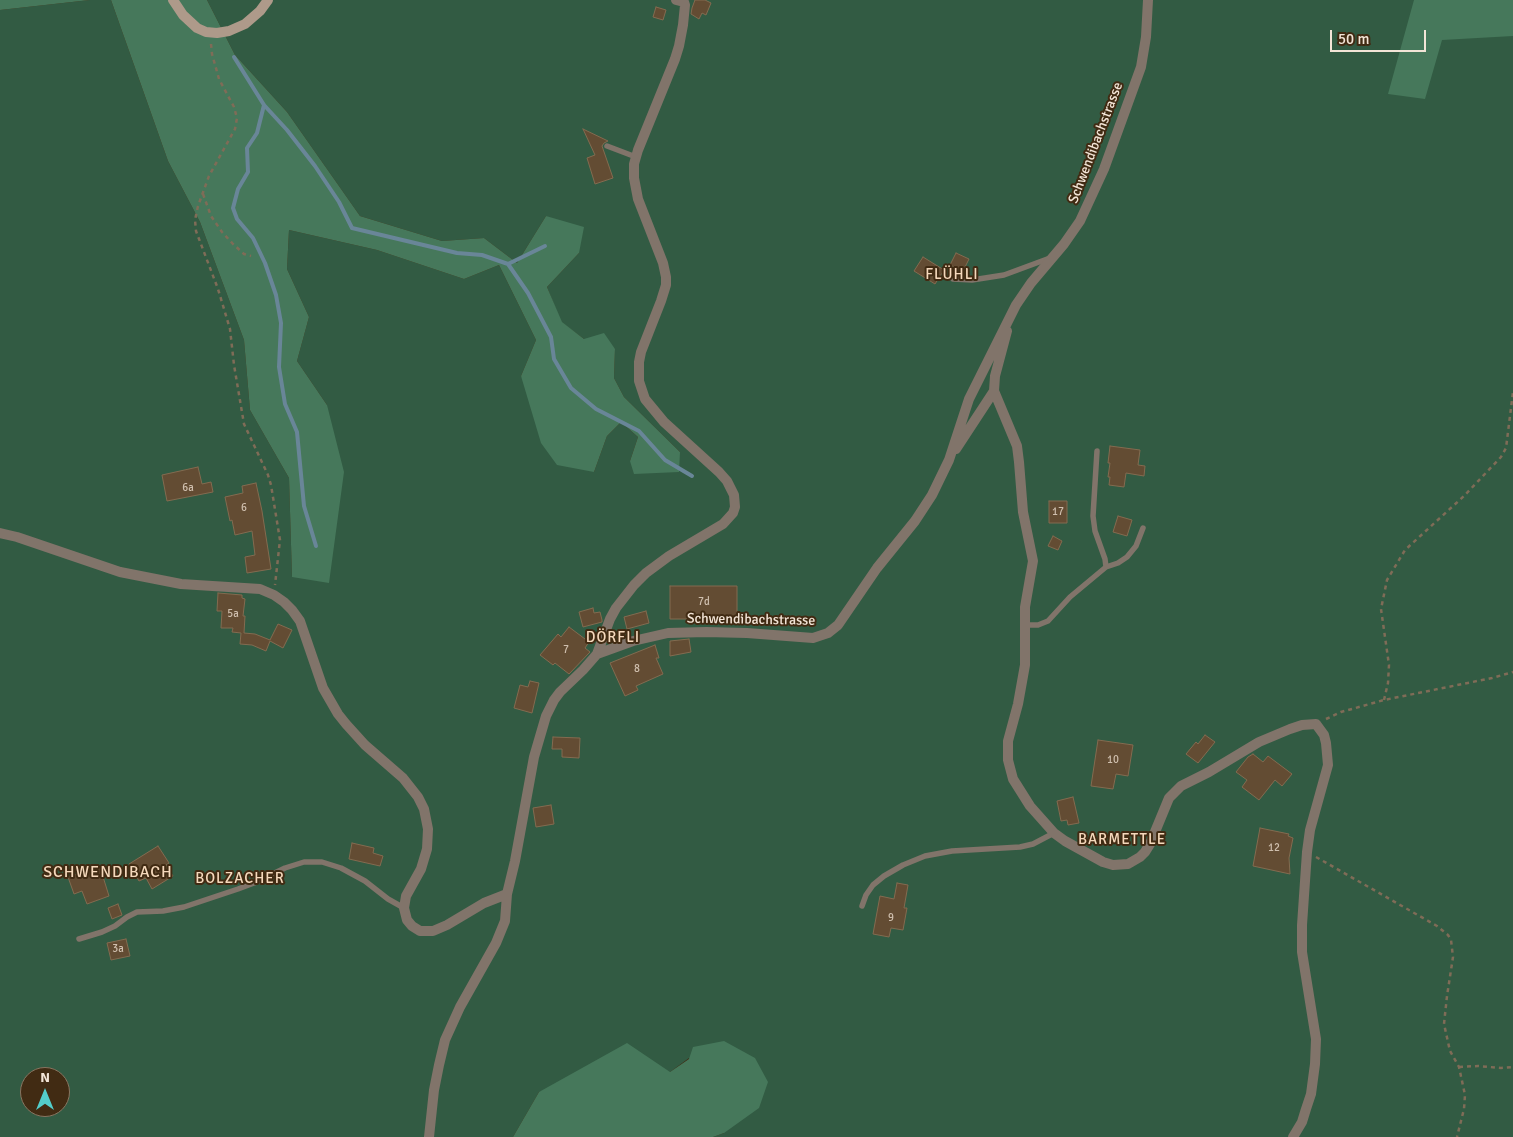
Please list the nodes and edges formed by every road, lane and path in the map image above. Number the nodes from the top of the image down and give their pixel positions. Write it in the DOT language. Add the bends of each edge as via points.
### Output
graph roads {
  1 [pos="173,0"];
  2 [pos="268,0"];
  3 [pos="676,0"];
  4 [pos="1148,0"];
  5 [pos="211,32"];
  6 [pos="607,146"];
  7 [pos="636,158"];
  8 [pos="203,193"];
  9 [pos="251,256"];
  10 [pos="1052,258"];
  11 [pos="953,279"];
  12 [pos="1009,318"];
  13 [pos="994,391"];
  14 [pos="1513,392"];
  15 [pos="1097,451"];
  16 [pos="948,460"];
  17 [pos="1143,528"];
  18 [pos="0,533"];
  19 [pos="1106,567"];
  20 [pos="274,595"];
  21 [pos="1024,626"];
  22 [pos="598,654"];
  23 [pos="1513,672"];
  24 [pos="1384,700"];
  25 [pos="1316,724"];
  26 [pos="1054,833"];
  27 [pos="1306,852"];
  28 [pos="508,894"];
  29 [pos="862,906"];
  30 [pos="404,908"];
  31 [pos="79,939"];
  32 [pos="1459,1067"];
  33 [pos="1513,1067"];
  34 [pos="429,1137"];
  35 [pos="1293,1137"];
  36 [pos="1457,1137"];
  1 -- 5 [label="street" via="197,28"];
  2 -- 5 [label="street" via="245,24 229,31"];
  3 -- 7 [label="street" via="685,5 679,46"];
  4 -- 10 [label="street, Schwendibachstrasse" via="1141,67 1104,169 1074,231"];
  5 -- 8 [label="path" via="212,54 219,79 237,118 235,129"];
  6 -- 7 [label="lane"];
  7 -- 22 [label="street" via="634,178 637,194 666,277 662,302 640,352 639,381 652,409 719,472 732,489 735,501 733,513 723,524 669,556 634,585 610,619"];
  8 -- 9 [label="path" via="211,216 222,232 244,254"];
  8 -- 20 [label="path" via="195,220 196,231 230,329 244,424 271,485 280,540"];
  10 -- 11 [label="lane" via="1004,275"];
  10 -- 12 [label="street, Schwendibachstrasse" via="1022,295"];
  12 -- 13 [label="street" via="994,376"];
  12 -- 16 [label="street, Schwendibachstrasse" via="970,399"];
  13 -- 16 [label="street"];
  13 -- 21 [label="street" via="1017,446 1023,512 1033,554"];
  14 -- 24 [label="path" via="1506,448 1501,457 1405,550 1387,580 1382,609 1389,665"];
  15 -- 19 [label="lane" via="1094,531"];
  16 -- 22 [label="street, Schwendibachstrasse" via="935,490 915,521 883,560 838,625 828,633 813,638 747,633 668,633"];
  17 -- 19 [label="lane" via="1136,546 1127,557"];
  18 -- 20 [label="street" via="120,572 182,584 260,589"];
  19 -- 21 [label="lane" via="1070,597 1048,621"];
  20 -- 30 [label="street" via="300,620 323,688 338,714 365,745 403,778 424,809 428,828 427,848"];
  21 -- 26 [label="street" via="1025,665 1008,740 1008,760 1021,793"];
  22 -- 28 [label="street, Schwendibachstrasse" via="560,692 546,716 534,757"];
  23 -- 24 [label="path"];
  24 -- 25 [label="path" via="1341,712"];
  25 -- 26 [label="street" via="1302,725 1277,734 1181,786 1169,798 1145,852 1128,864 1103,862"];
  25 -- 27 [label="street" via="1324,734 1328,765"];
  26 -- 29 [label="lane" via="1020,848 952,851 925,856 884,876 869,890"];
  27 -- 32 [label="path" via="1448,935 1453,957 1444,1024 1450,1050"];
  27 -- 35 [label="street" via="1302,952 1316,1051 1311,1094 1302,1122"];
  28 -- 30 [label="street" via="484,903 433,931 412,926"];
  28 -- 34 [label="street, Schwendibachstrasse" via="502,930 460,1007 443,1048"];
  30 -- 31 [label="lane" via="341,868 322,862 304,862 184,907 131,914 115,926"];
  32 -- 33 [label="path"];
  32 -- 36 [label="path" via="1464,1102"];
}
